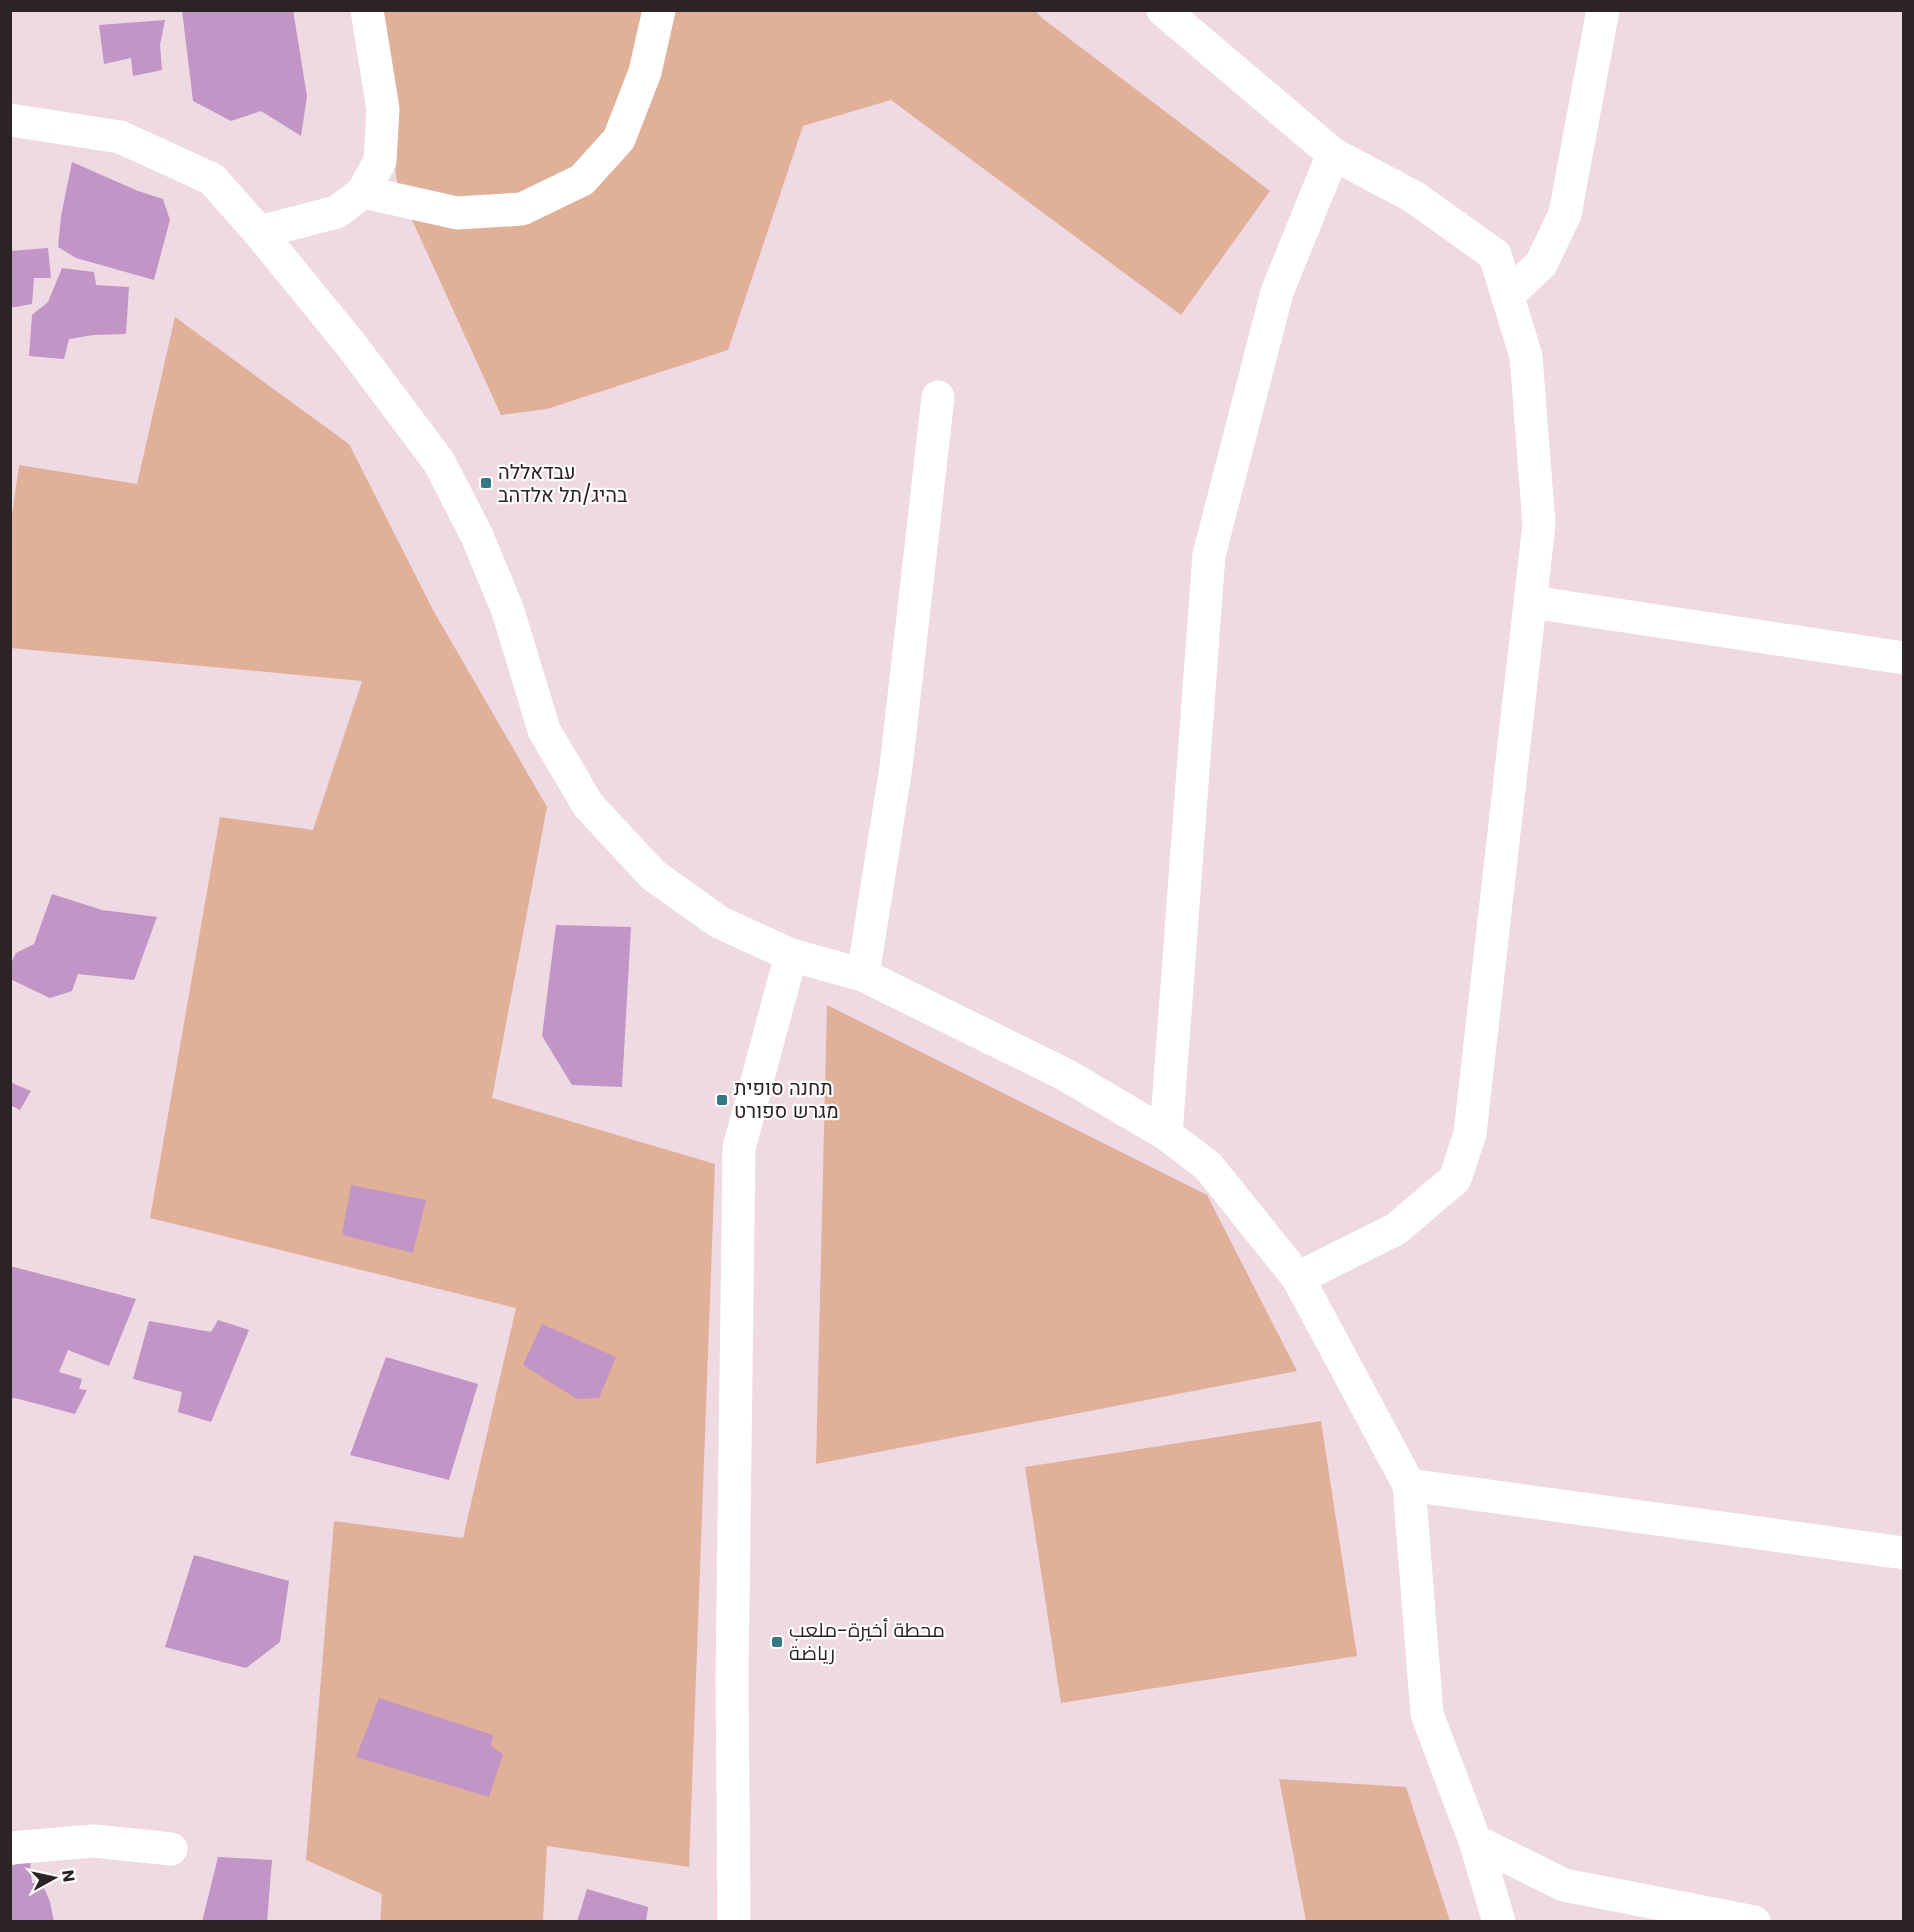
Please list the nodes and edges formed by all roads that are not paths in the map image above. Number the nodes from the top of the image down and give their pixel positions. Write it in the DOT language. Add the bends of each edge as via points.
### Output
graph roads {
  1 [pos="367,10"];
  2 [pos="659,10"];
  3 [pos="1163,10"];
  4 [pos="1603,10"];
  5 [pos="10,120"];
  6 [pos="1333,154"];
  7 [pos="363,192"];
  8 [pos="259,232"];
  9 [pos="1507,296"];
  10 [pos="938,397"];
  11 [pos="1531,602"];
  12 [pos="1904,658"];
  13 [pos="791,955"];
  14 [pos="863,975"];
  15 [pos="1166,1134"];
  16 [pos="1298,1278"];
  17 [pos="1409,1485"];
  18 [pos="1904,1553"];
  19 [pos="1475,1841"];
  20 [pos="10,1848"];
  21 [pos="171,1849"];
  22 [pos="734,1922"];
  23 [pos="1499,1922"];
  24 [pos="1754,1922"];
  1 -- 7 [label="street" via="383,109 380,161"];
  2 -- 7 [label="street" via="645,72 619,139 582,180 522,209 457,213"];
  3 -- 6 [label="street"];
  4 -- 9 [label="street" via="1565,214 1541,264"];
  5 -- 8 [label="street" via="130,141 212,179"];
  6 -- 9 [label="street" via="1414,197 1495,255"];
  6 -- 15 [label="street" via="1277,292 1209,555"];
  7 -- 8 [label="street" via="337,212"];
  8 -- 13 [label="street" via="439,462 477,536 508,611 544,730 588,805 654,875 719,922"];
  9 -- 11 [label="street" via="1526,356 1539,524"];
  10 -- 14 [label="street" via="896,767"];
  11 -- 12 [label="street"];
  11 -- 16 [label="street" via="1470,1133 1455,1179 1396,1229"];
  13 -- 14 [label="street"];
  13 -- 22 [label="street" via="740,1148 732,1677"];
  14 -- 15 [label="street" via="1066,1075"];
  15 -- 16 [label="street" via="1208,1166"];
  16 -- 17 [label="street"];
  17 -- 18 [label="street"];
  17 -- 19 [label="street" via="1427,1714"];
  19 -- 23 [label="street"];
  19 -- 24 [label="street" via="1564,1885"];
  20 -- 21 [label="street" via="94,1841"];
}
